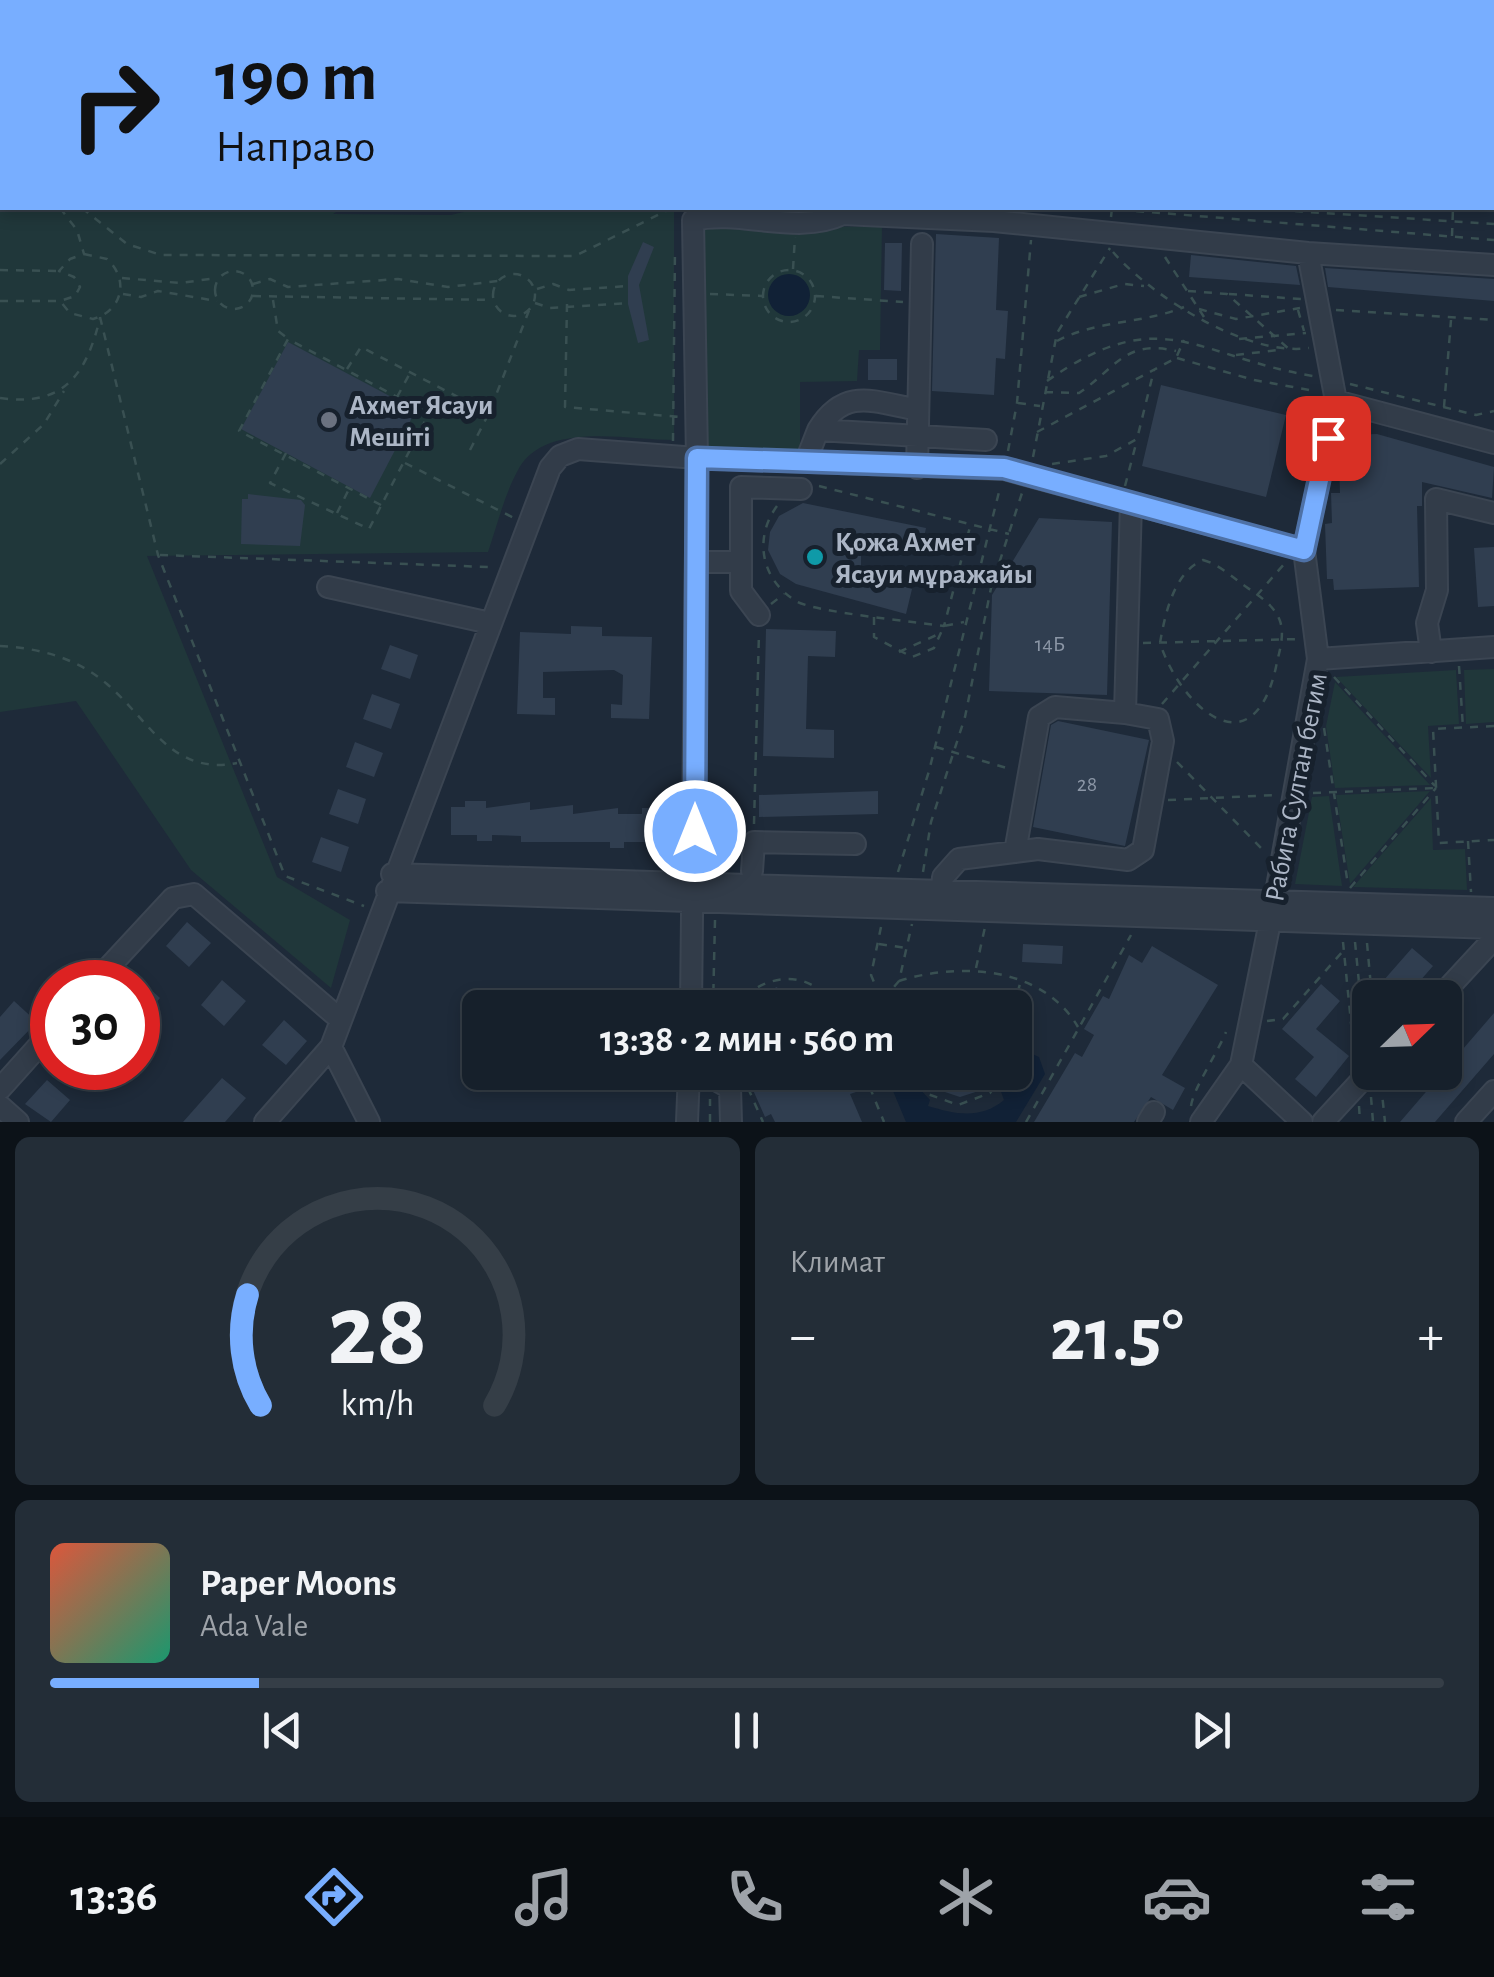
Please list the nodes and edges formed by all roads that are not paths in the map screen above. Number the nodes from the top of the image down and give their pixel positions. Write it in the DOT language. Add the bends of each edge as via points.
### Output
graph roads {
  1 [pos="922,244"];
  2 [pos="1308,252"];
  3 [pos="1494,265"];
  4 [pos="1330,390"];
  5 [pos="918,410"];
  6 [pos="818,430"];
  7 [pos="918,437"];
  8 [pos="986,440"];
  9 [pos="1494,444"];
  10 [pos="697,458"];
  11 [pos="806,462"];
  12 [pos="917,468"];
  13 [pos="800,490"];
  14 [pos="1127,496"];
  15 [pos="1494,513"];
  16 [pos="1296,554"];
  17 [pos="697,562"];
  18 [pos="741,562"];
  19 [pos="328,587"];
  20 [pos="759,614"];
  21 [pos="490,624"];
  22 [pos="1494,648"];
  23 [pos="1431,652"];
  24 [pos="1318,659"];
  25 [pos="1125,713"];
  26 [pos="855,844"];
  27 [pos="1015,852"];
  28 [pos="752,871"];
  29 [pos="942,891"];
  30 [pos="386,892"];
  31 [pos="694,893"];
  32 [pos="917,900"];
  33 [pos="1494,908"];
  34 [pos="1272,911"];
  35 [pos="1488,938"];
  36 [pos="115,960"];
  37 [pos="1454,980"];
  38 [pos="691,990"];
  39 [pos="340,1020"];
  40 [pos="331,1047"];
  41 [pos="30,1055"];
  42 [pos="1241,1066"];
  43 [pos="0,1089"];
  44 [pos="688,1090"];
  45 [pos="730,1090"];
  46 [pos="1355,1090"];
  47 [pos="1494,1091"];
  48 [pos="0,1106"];
  49 [pos="1194,1119"];
  50 [pos="18,1122"];
  51 [pos="265,1122"];
  52 [pos="369,1122"];
  53 [pos="687,1122"];
  54 [pos="730,1122"];
  55 [pos="1302,1122"];
  56 [pos="1323,1122"];
  57 [pos="1466,1122"];
  1 -- 5 [label="street"];
  2 -- 3 [label="street"];
  2 -- 4 [label="street" via="1312,314"];
  2 -- 10 [label="street" via="1154,238 1114,242 994,221 843,214 824,223 693,220 684,417"];
  4 -- 9 [label="street"];
  4 -- 16 [label="street, Рабига Султан бегим"];
  5 -- 6 [label="street" via="846,401 830,410"];
  5 -- 7 [label="street"];
  6 -- 7 [label="street"];
  6 -- 11 [label="street"];
  7 -- 8 [label="street"];
  7 -- 12 [label="street"];
  10 -- 11 [label="street"];
  10 -- 17 [label="street"];
  10 -- 21 [label="street" via="578,449 560,456"];
  11 -- 12 [label="street"];
  12 -- 14 [label="street" via="1035,472"];
  13 -- 18 [label="street" via="741,487"];
  14 -- 16 [label="street"];
  14 -- 25 [label="street"];
  15 -- 23 [label="street" via="1436,499"];
  16 -- 24 [label="street, Рабига Султан бегим"];
  17 -- 18 [label="street"];
  17 -- 31 [label="street"];
  18 -- 20 [label="street" via="741,591"];
  19 -- 21 [label="street"];
  21 -- 30 [label="street"];
  22 -- 23 [label="street"];
  23 -- 24 [label="street"];
  24 -- 34 [label="street, Рабига Султан бегим"];
  25 -- 27 [label="street" via="1048,709 1039,717"];
  25 -- 27 [label="street" via="1152,716 1162,726 1142,850 1136,857"];
  26 -- 28 [label="street" via="754,842"];
  27 -- 29 [label="street" via="958,859"];
  29 -- 32 [label="street"];
  29 -- 34 [label="street"];
  30 -- 31 [label="street"];
  30 -- 39 [label="street"];
  31 -- 32 [label="street"];
  31 -- 38 [label="street"];
  32 -- 34 [label="street"];
  33 -- 34 [label="street"];
  34 -- 35 [label="street"];
  34 -- 42 [label="street, Рабига Султан бегим"];
  35 -- 37 [label="street"];
  36 -- 39 [label="street" via="173,898 194,894"];
  39 -- 40 [label="street"];
  40 -- 51 [label="street"];
  40 -- 52 [label="street"];
  41 -- 43 [label="street"];
  42 -- 49 [label="street"];
  42 -- 55 [label="street"];
  44 -- 53 [label="street"];
  45 -- 54 [label="street"];
  46 -- 56 [label="street"];
  47 -- 57 [label="street"];
  48 -- 50 [label="street"];
}
